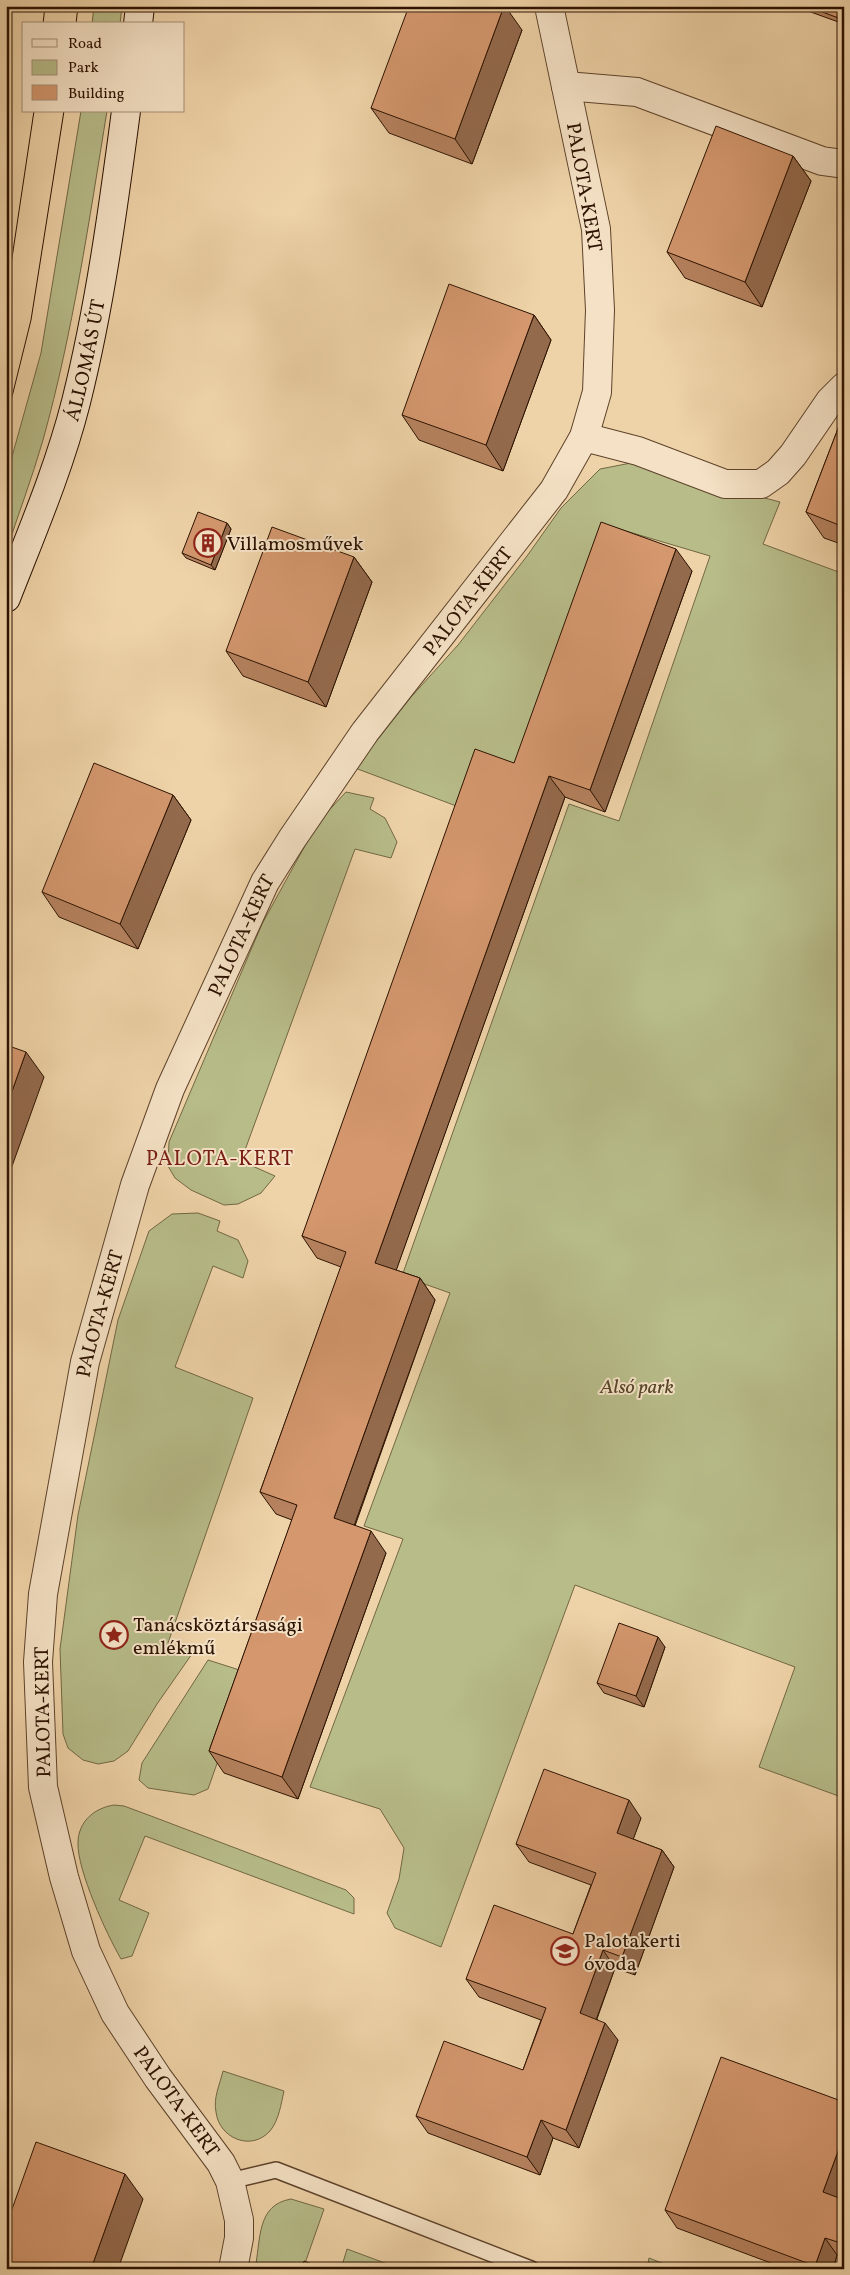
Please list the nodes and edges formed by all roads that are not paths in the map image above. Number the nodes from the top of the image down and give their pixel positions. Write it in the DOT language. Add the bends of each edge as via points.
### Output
graph roads {
  1 [pos="140,6"];
  2 [pos="549,6"];
  3 [pos="138,22"];
  4 [pos="566,86"];
  5 [pos="126,112"];
  6 [pos="844,164"];
  7 [pos="844,387"];
  8 [pos="584,437"];
  9 [pos="6,598"];
  10 [pos="230,2181"];
  11 [pos="233,2269"];
  12 [pos="531,2269"];
  1 -- 3 [label="street"];
  2 -- 4 [label="street, PALOTA-KERT"];
  4 -- 6 [label="street" via="637,92 822,161"];
  4 -- 8 [label="street, PALOTA-KERT" via="596,238 600,310 597,392"];
  5 -- 9 [label="street, ÁLLOMÁS ÚT" via="106,257 76,404"];
  7 -- 8 [label="street" via="830,401 793,455 778,472 761,484 724,484 638,451"];
  8 -- 10 [label="street, PALOTA-KERT" via="554,490 365,732 265,882 167,1098 135,1185 85,1362 43,1594 38,1662 43,1787 64,1877 86,1951 115,2013 221,2163"];
  10 -- 11 [label="street, PALOTA-KERT" via="240,2238"];
  10 -- 12 [label="lane" via="276,2170"];
}
